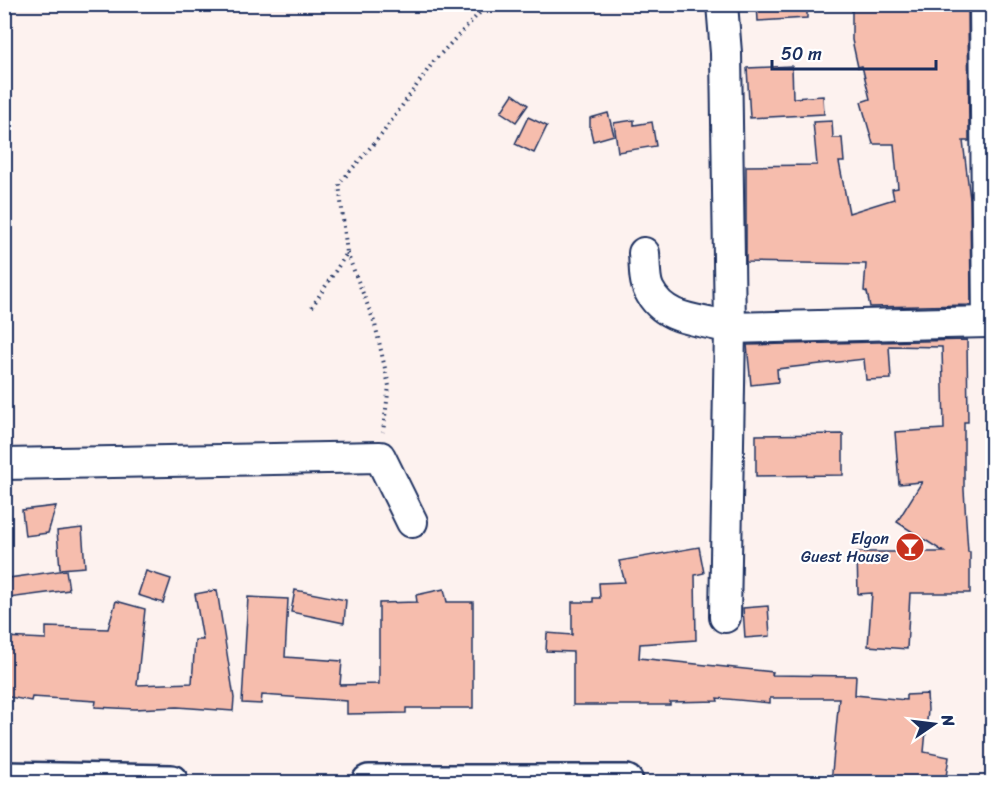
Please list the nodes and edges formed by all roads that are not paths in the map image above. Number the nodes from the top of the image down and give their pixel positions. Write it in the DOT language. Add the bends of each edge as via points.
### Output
graph roads {
  1 [pos="722,4"];
  2 [pos="985,4"];
  3 [pos="990,190"];
  4 [pos="644,253"];
  5 [pos="990,322"];
  6 [pos="730,328"];
  7 [pos="4,464"];
  8 [pos="412,522"];
  9 [pos="725,617"];
  10 [pos="4,779"];
  11 [pos="171,783"];
  12 [pos="369,783"];
  13 [pos="626,783"];
  1 -- 6 [label="street"];
  2 -- 3 [label="street"];
  3 -- 5 [label="street"];
  4 -- 6 [label="street" via="648,289 660,305 691,321"];
  5 -- 6 [label="street"];
  6 -- 9 [label="street"];
  7 -- 8 [label="street" via="380,457"];
  10 -- 11 [label="main road"];
  12 -- 13 [label="main road"];
}
